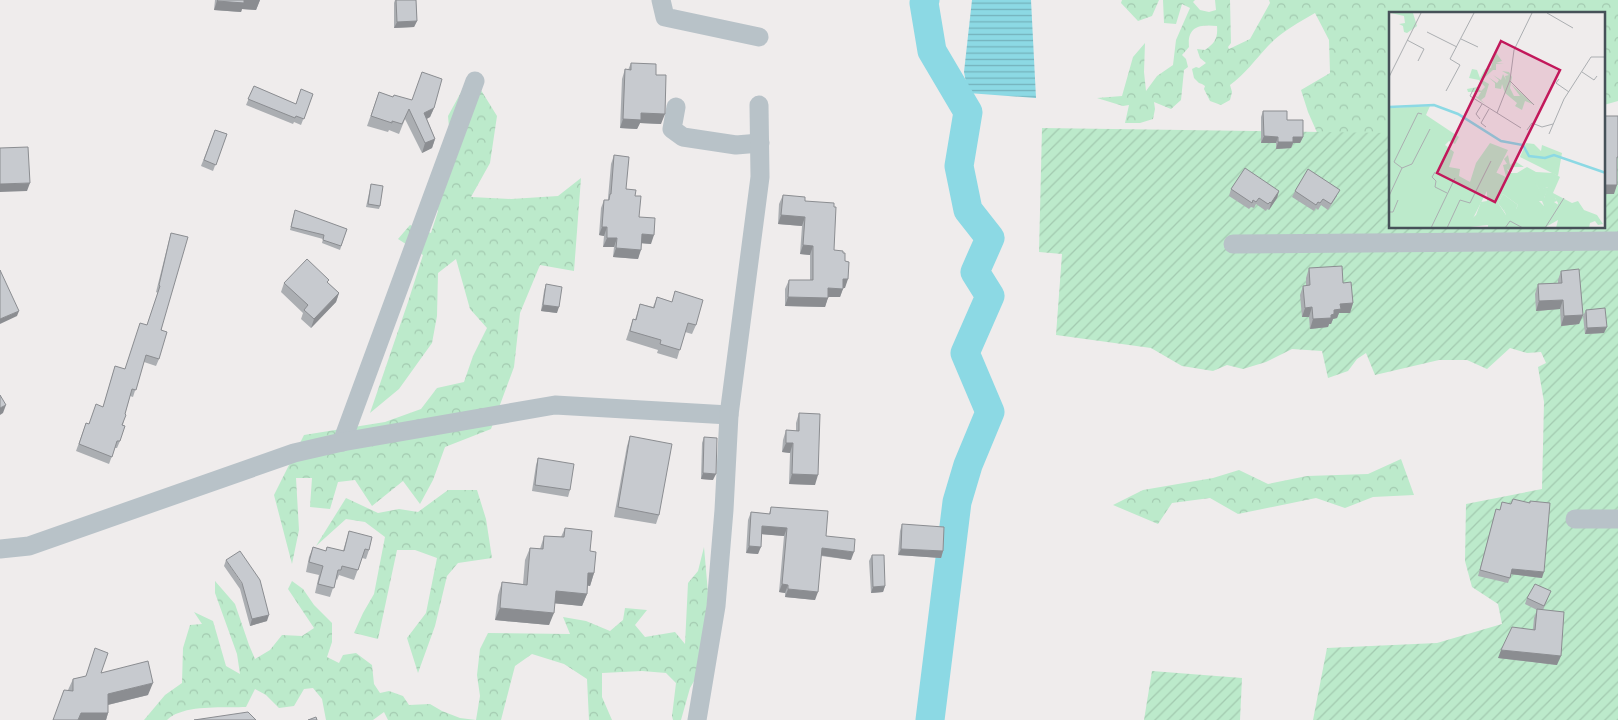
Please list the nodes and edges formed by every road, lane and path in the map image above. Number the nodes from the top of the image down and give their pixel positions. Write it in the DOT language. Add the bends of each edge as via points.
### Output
graph roads {
  1 [pos="661,0"];
  2 [pos="758,37"];
  3 [pos="475,81"];
  4 [pos="759,105"];
  5 [pos="676,107"];
  6 [pos="760,143"];
  7 [pos="1618,241"];
  8 [pos="1233,244"];
  9 [pos="729,416"];
  10 [pos="342,442"];
  11 [pos="1575,519"];
  12 [pos="1618,519"];
  13 [pos="0,549"];
  14 [pos="697,720"];
  1 -- 2 [label="street" via="664,17"];
  3 -- 10 [label="street"];
  4 -- 6 [label="street"];
  5 -- 6 [label="street" via="672,129 683,137 736,145"];
  6 -- 9 [label="street" via="760,177"];
  7 -- 8 [label="street"];
  9 -- 10 [label="street" via="555,405"];
  9 -- 14 [label="street" via="716,606"];
  10 -- 13 [label="street" via="294,453 29,546"];
  11 -- 12 [label="street"];
}
